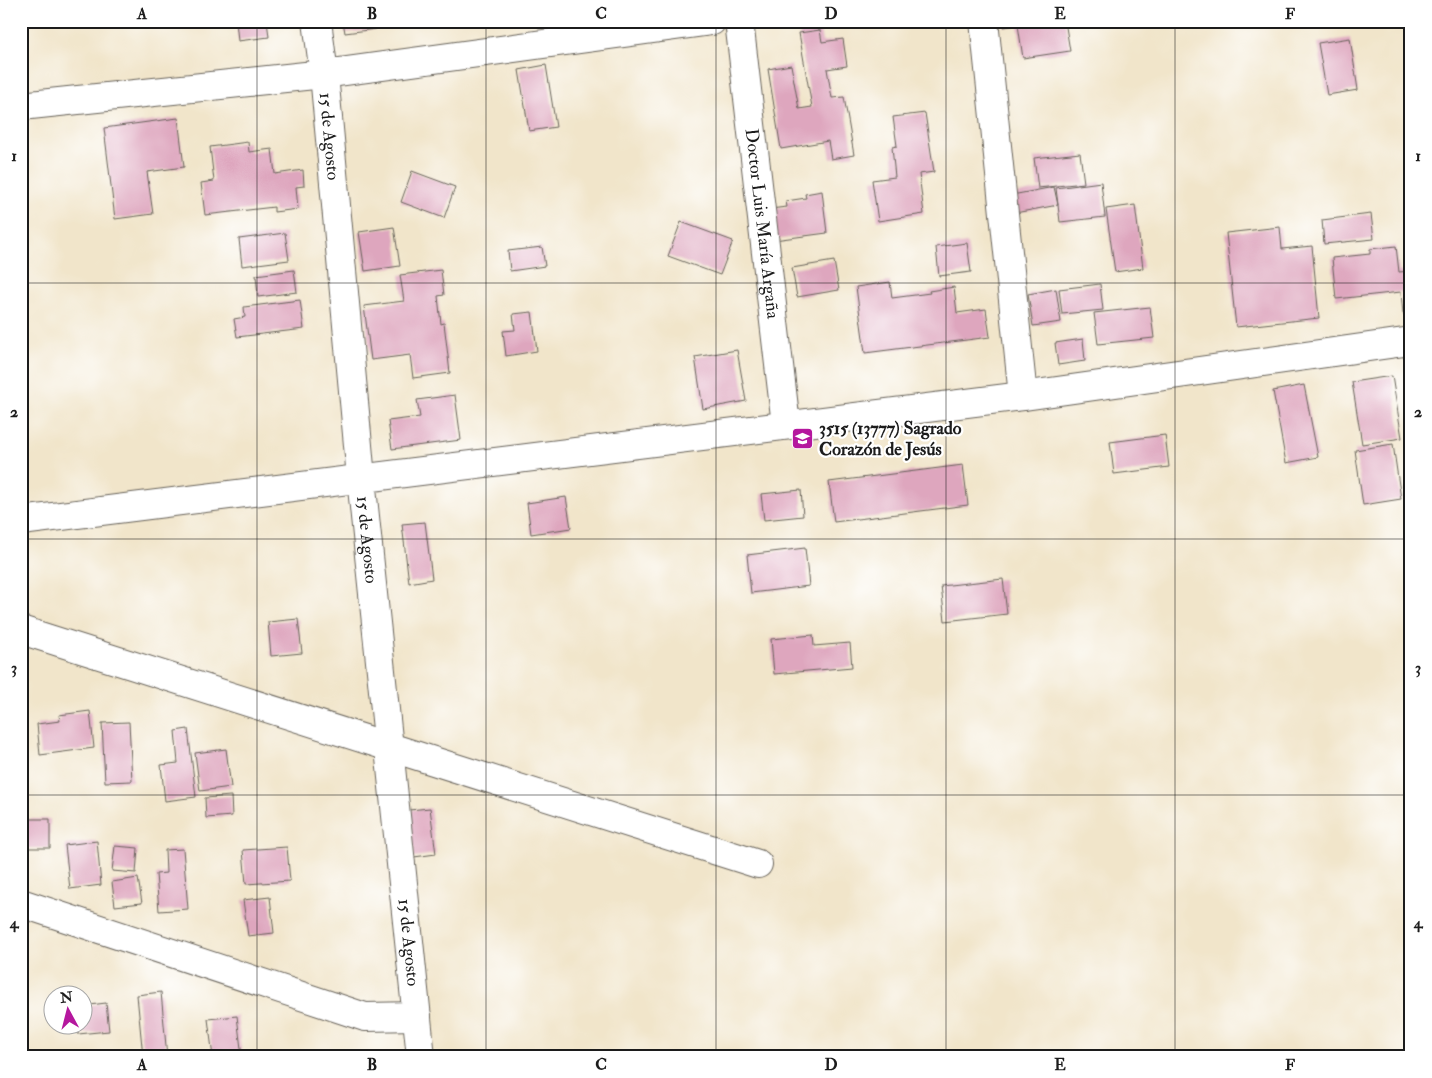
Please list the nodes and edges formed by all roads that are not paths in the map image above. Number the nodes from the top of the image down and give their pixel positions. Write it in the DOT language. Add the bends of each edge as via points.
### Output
graph roads {
  1 [pos="317,21"];
  2 [pos="712,21"];
  3 [pos="739,21"];
  4 [pos="984,21"];
  5 [pos="324,74"];
  6 [pos="21,106"];
  7 [pos="1411,340"];
  8 [pos="1023,396"];
  9 [pos="786,425"];
  10 [pos="361,478"];
  11 [pos="21,521"];
  12 [pos="21,630"];
  13 [pos="389,747"];
  14 [pos="758,864"];
  15 [pos="21,903"];
  16 [pos="417,1016"];
  17 [pos="421,1057"];
  1 -- 5 [label="street, 15 de Agosto"];
  2 -- 5 [label="street"];
  3 -- 9 [label="street, Doctor Luis María Argaña"];
  4 -- 8 [label="street"];
  5 -- 6 [label="street"];
  5 -- 10 [label="street, 15 de Agosto"];
  7 -- 8 [label="street"];
  8 -- 9 [label="street"];
  9 -- 10 [label="street"];
  10 -- 11 [label="street"];
  10 -- 13 [label="street, 15 de Agosto"];
  12 -- 13 [label="street"];
  13 -- 14 [label="street"];
  13 -- 16 [label="street, 15 de Agosto"];
  15 -- 16 [label="street" via="365,1017"];
  16 -- 17 [label="street, 15 de Agosto"];
}
